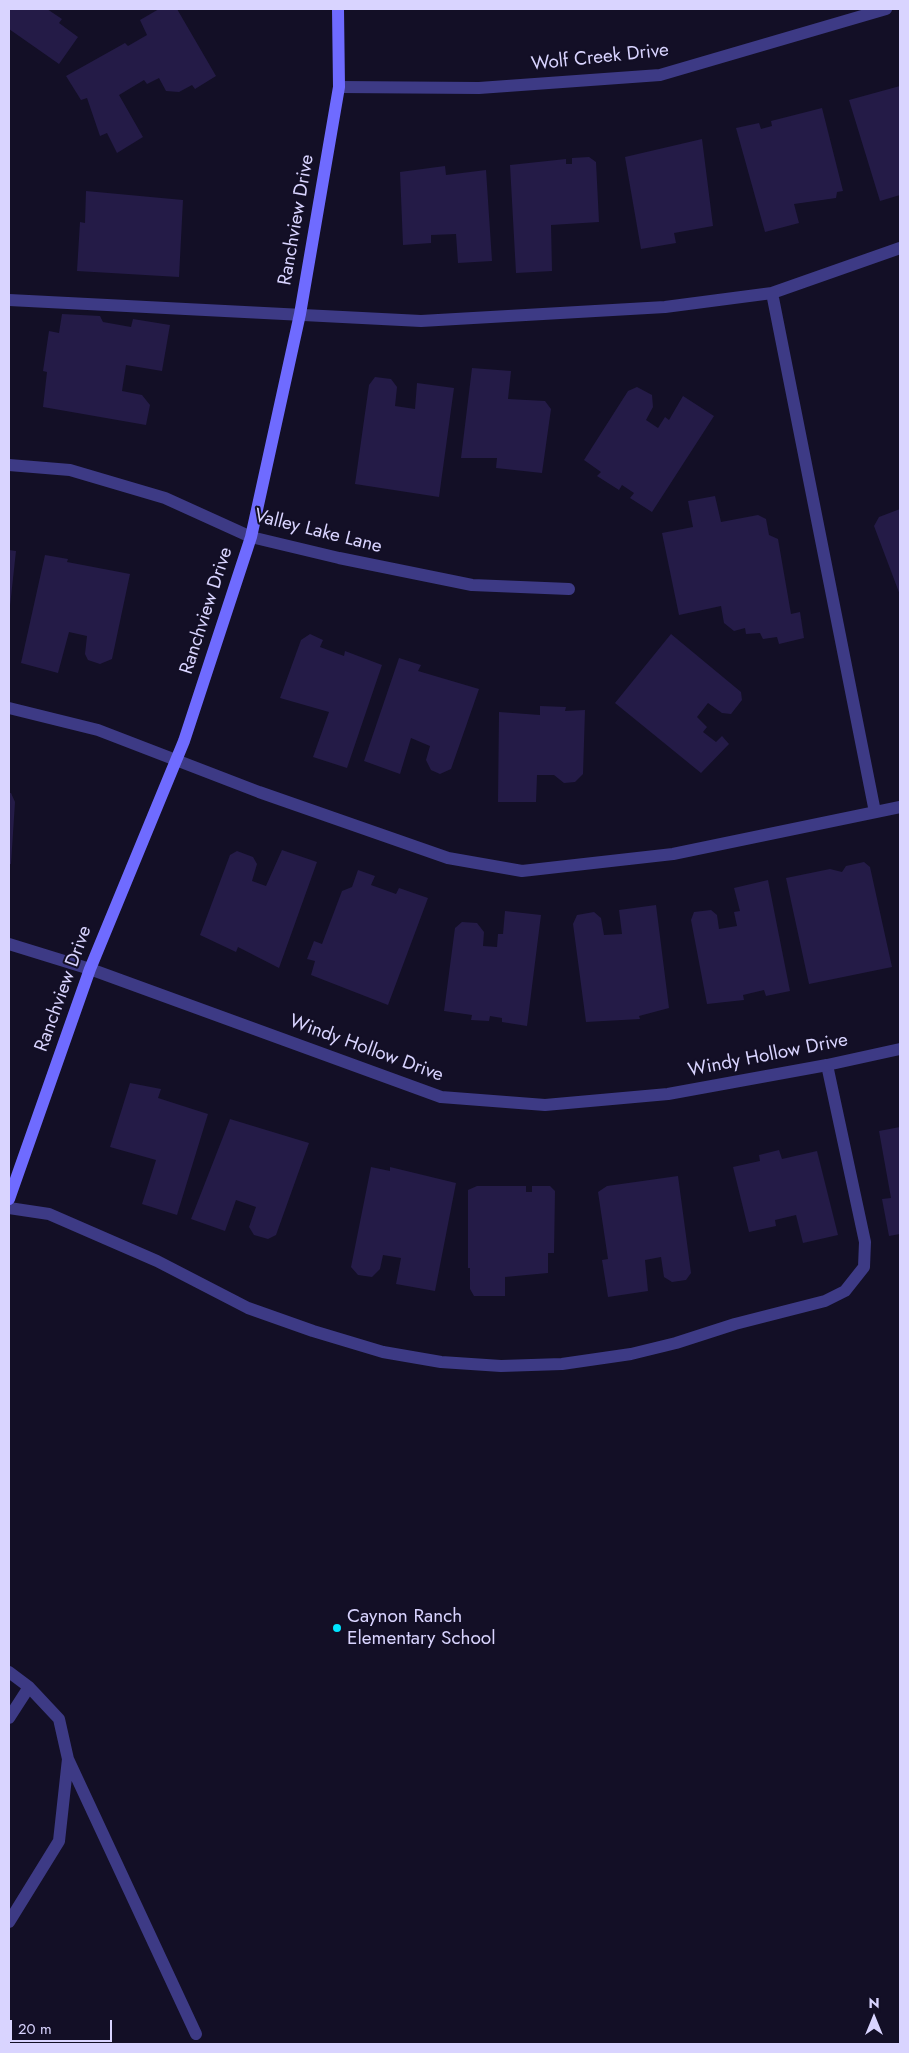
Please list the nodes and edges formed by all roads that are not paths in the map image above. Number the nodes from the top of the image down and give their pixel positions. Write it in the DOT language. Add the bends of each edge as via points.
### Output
graph roads {
  1 [pos="338,9"];
  2 [pos="886,9"];
  3 [pos="338,87"];
  4 [pos="900,248"];
  5 [pos="772,293"];
  6 [pos="9,300"];
  7 [pos="300,314"];
  8 [pos="9,465"];
  9 [pos="252,537"];
  10 [pos="569,589"];
  11 [pos="9,708"];
  12 [pos="176,760"];
  13 [pos="900,807"];
  14 [pos="875,812"];
  15 [pos="9,944"];
  16 [pos="90,969"];
  17 [pos="900,1049"];
  18 [pos="827,1065"];
  19 [pos="9,1199"];
  20 [pos="9,1208"];
  21 [pos="9,1672"];
  22 [pos="29,1687"];
  23 [pos="9,1718"];
  24 [pos="68,1759"];
  25 [pos="9,1922"];
  26 [pos="196,2034"];
  1 -- 3 [label="street, Ranchview Drive"];
  2 -- 3 [label="street, Wolf Creek Drive" via="660,75 479,88"];
  3 -- 7 [label="street, Ranchview Drive"];
  4 -- 5 [label="street"];
  5 -- 7 [label="street" via="665,307 421,321"];
  5 -- 14 [label="street"];
  6 -- 7 [label="street"];
  7 -- 9 [label="street, Ranchview Drive"];
  8 -- 9 [label="street, Valley Lake Lane" via="70,470 165,498"];
  9 -- 10 [label="street, Valley Lake Lane" via="472,585"];
  9 -- 12 [label="street, Ranchview Drive"];
  11 -- 12 [label="street" via="98,730"];
  12 -- 14 [label="street" via="448,858 522,871 673,854"];
  12 -- 16 [label="street, Ranchview Drive"];
  13 -- 14 [label="street"];
  15 -- 16 [label="street, Windy Hollow Drive"];
  16 -- 18 [label="street, Windy Hollow Drive" via="441,1097 545,1105 668,1094"];
  16 -- 19 [label="street, Ranchview Drive"];
  17 -- 18 [label="street, Windy Hollow Drive"];
  18 -- 20 [label="street" via="865,1242 864,1267 845,1290 825,1301 631,1354 562,1364 501,1366 441,1362 383,1352 248,1308 157,1261 49,1214"];
  21 -- 22 [label="street"];
  22 -- 23 [label="street"];
  22 -- 24 [label="street" via="59,1719"];
  24 -- 25 [label="street" via="59,1841"];
  24 -- 26 [label="street"];
}
